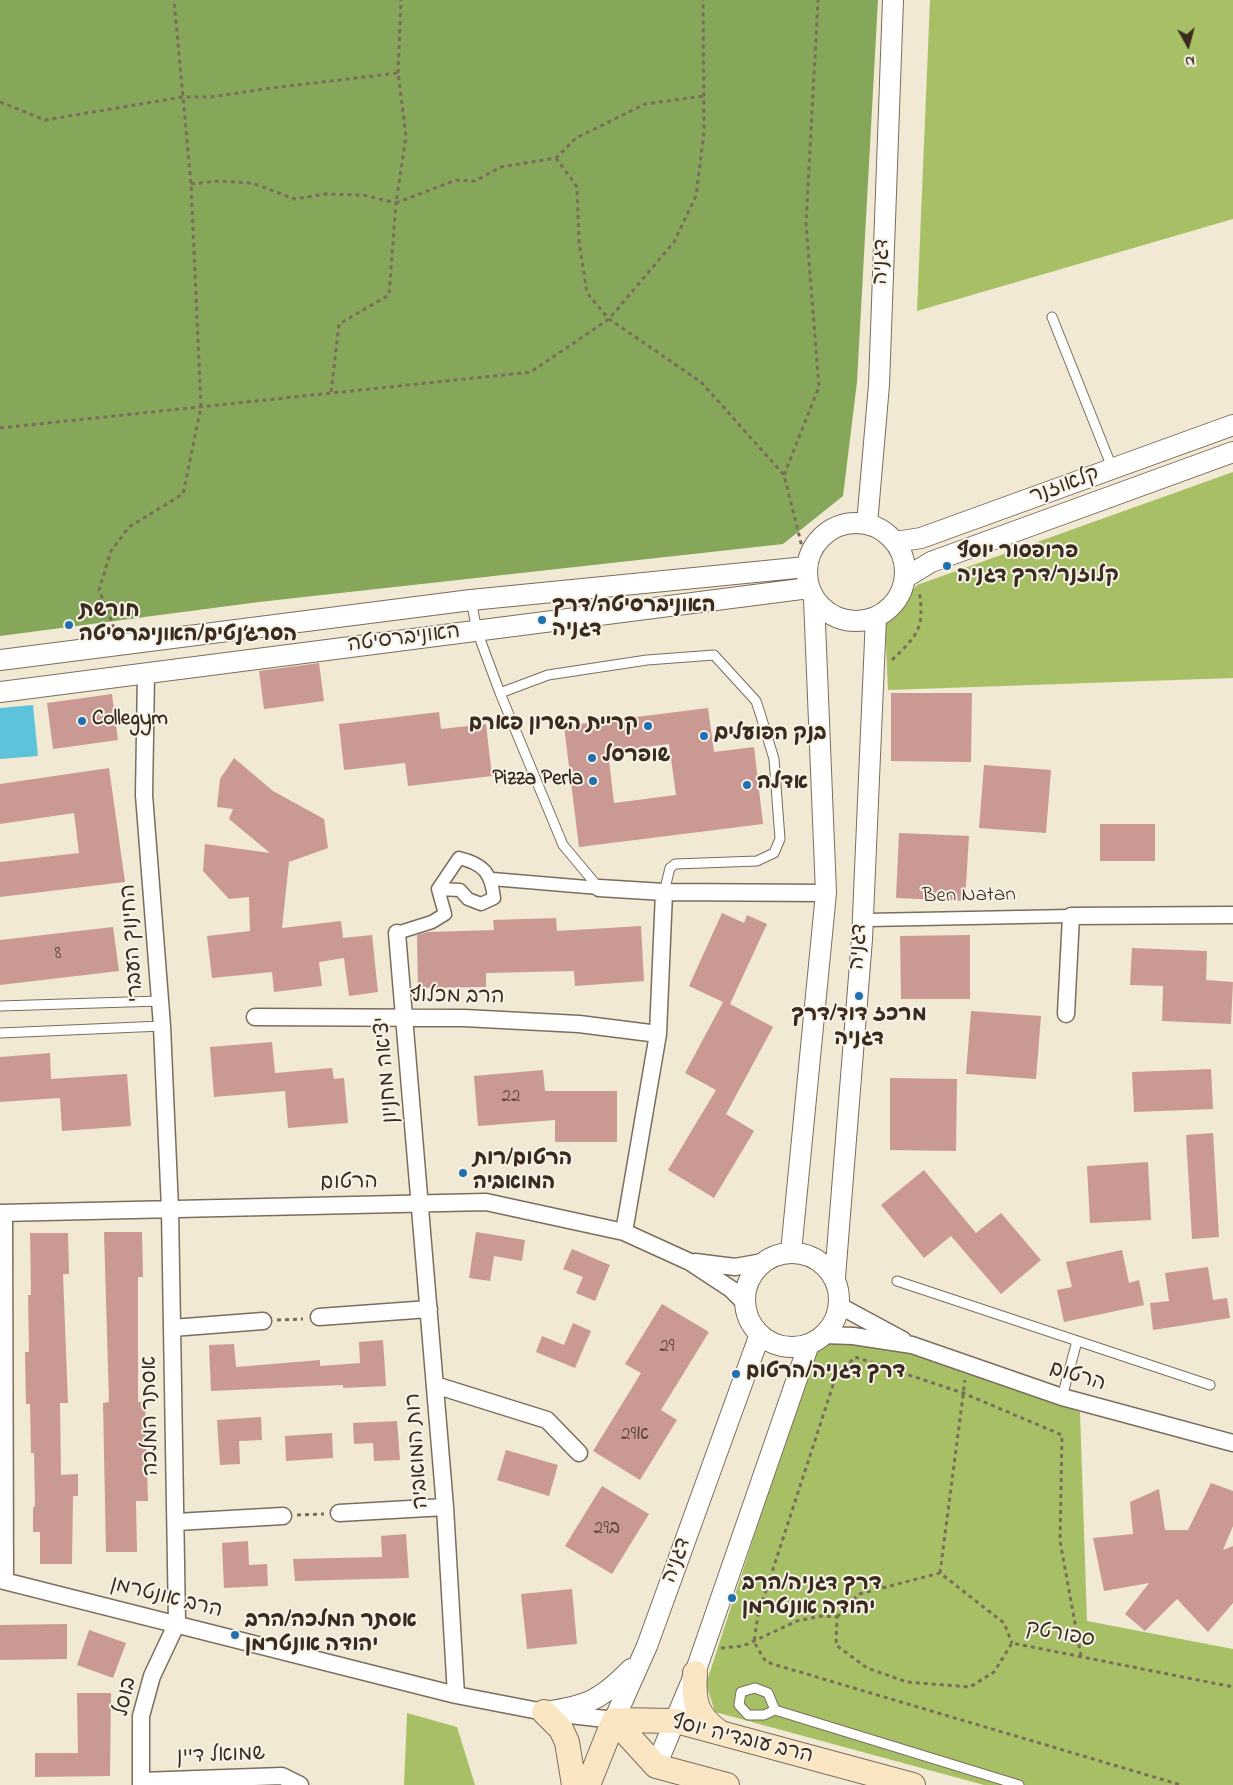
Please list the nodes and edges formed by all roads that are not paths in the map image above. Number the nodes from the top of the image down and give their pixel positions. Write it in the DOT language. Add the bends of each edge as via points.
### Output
graph roads {
  1 [pos="893,0"];
  2 [pos="1052,317"];
  3 [pos="1233,425"];
  4 [pos="1233,452"];
  5 [pos="1113,471"];
  6 [pos="868,524"];
  7 [pos="895,542"];
  8 [pos="806,567"];
  9 [pos="905,578"];
  10 [pos="812,594"];
  11 [pos="471,600"];
  12 [pos="876,617"];
  13 [pos="477,631"];
  14 [pos="0,660"];
  15 [pos="146,674"];
  16 [pos="0,692"];
  17 [pos="500,693"];
  18 [pos="492,879"];
  19 [pos="600,888"];
  20 [pos="438,889"];
  21 [pos="664,892"];
  22 [pos="826,893"];
  23 [pos="1233,915"];
  24 [pos="1071,916"];
  25 [pos="868,920"];
  26 [pos="397,933"];
  27 [pos="160,1001"];
  28 [pos="0,1006"];
  29 [pos="1066,1014"];
  30 [pos="255,1018"];
  31 [pos="406,1018"];
  32 [pos="162,1026"];
  33 [pos="0,1033"];
  34 [pos="658,1034"];
  35 [pos="420,1203"];
  36 [pos="170,1209"];
  37 [pos="2,1213"];
  38 [pos="624,1232"];
  39 [pos="791,1252"];
  40 [pos="690,1262"];
  41 [pos="763,1262"];
  42 [pos="835,1277"];
  43 [pos="898,1281"];
  44 [pos="745,1303"];
  45 [pos="840,1306"];
  46 [pos="429,1309"];
  47 [pos="319,1317"];
  48 [pos="263,1322"];
  49 [pos="172,1328"];
  50 [pos="760,1334"];
  51 [pos="816,1340"];
  52 [pos="1077,1341"];
  53 [pos="912,1345"];
  54 [pos="435,1385"];
  55 [pos="1210,1385"];
  56 [pos="1062,1397"];
  57 [pos="1233,1442"];
  58 [pos="579,1453"];
  59 [pos="444,1507"];
  60 [pos="339,1513"];
  61 [pos="283,1516"];
  62 [pos="176,1522"];
  63 [pos="2,1580"];
  64 [pos="178,1623"];
  65 [pos="647,1646"];
  66 [pos="695,1673"];
  67 [pos="456,1695"];
  68 [pos="775,1710"];
  69 [pos="544,1712"];
  70 [pos="614,1720"];
  71 [pos="676,1721"];
  72 [pos="721,1733"];
  73 [pos="652,1776"];
  74 [pos="141,1783"];
  75 [pos="300,1785"];
  76 [pos="574,1785"];
  77 [pos="588,1785"];
  78 [pos="727,1785"];
  79 [pos="913,1785"];
  80 [pos="1019,1785"];
  1 -- 6 [label="street, דגניה" via="879,385"];
  2 -- 5 [label="lane"];
  3 -- 5 [label="street, קלאוזנר"];
  4 -- 9 [label="street, קלאוזנר" via="931,562"];
  5 -- 7 [label="street, קלאוזנר" via="921,538"];
  6 -- 7 [label="street" via="882,530"];
  6 -- 8 [label="street" via="850,523 834,528 820,538 810,552"];
  7 -- 9 [label="street" via="904,560"];
  8 -- 10 [label="street"];
  8 -- 11 [label="street, האוניברסיטה"];
  9 -- 12 [label="street" via="890,607"];
  10 -- 12 [label="street" via="826,612 842,619 859,621"];
  10 -- 13 [label="street, האוניברסיטה"];
  10 -- 22 [label="street, דגניה"];
  11 -- 13 [label="lane"];
  11 -- 14 [label="street, האוניברסיטה"];
  12 -- 42 [label="street, דגניה" via="862,939"];
  13 -- 15 [label="street, האוניברסיטה"];
  13 -- 17 [label="lane"];
  15 -- 16 [label="street, האוניברסיטה"];
  15 -- 27 [label="street, החינוך העברי" via="144,795"];
  17 -- 19 [label="lane" via="564,845"];
  17 -- 21 [label="lane" via="548,675 648,660 714,655 756,701 774,760 780,839 774,853 757,861 675,864 670,868"];
  18 -- 19 [label="street"];
  18 -- 20 [label="street" via="476,862 459,858"];
  18 -- 20 [label="street" via="494,898 481,904 468,899 460,890"];
  19 -- 21 [label="street"];
  20 -- 26 [label="street" via="445,914 432,922"];
  21 -- 22 [label="street"];
  21 -- 34 [label="street"];
  22 -- 39 [label="street, דגניה"];
  23 -- 24 [label="street, Ben Natan"];
  24 -- 25 [label="street, Ben Natan"];
  24 -- 29 [label="street"];
  26 -- 31 [label="street, יציאה מחניון"];
  27 -- 28 [label="lane"];
  27 -- 32 [label="street, החינוך העברי"];
  30 -- 31 [label="street, הרב מכלוף"];
  31 -- 34 [label="street, הרב מכלוף" via="578,1024"];
  31 -- 35 [label="street, יציאה מחניון"];
  32 -- 33 [label="lane"];
  32 -- 36 [label="street, החינוך העברי"];
  34 -- 38 [label="street"];
  35 -- 36 [label="street, הרטום"];
  35 -- 38 [label="street, הרטום" via="486,1202"];
  35 -- 46 [label="street, רות המואביה"];
  36 -- 37 [label="street, הרטום"];
  36 -- 49 [label="street, אסתר המלכה"];
  37 -- 63 [label="street"];
  38 -- 40 [label="street, הרטום"];
  39 -- 41 [label="street"];
  39 -- 42 [label="street" via="808,1255 824,1264"];
  40 -- 41 [label="street, הרטום" via="735,1267"];
  40 -- 44 [label="street, הרטום" via="731,1289"];
  41 -- 44 [label="street" via="749,1280"];
  42 -- 45 [label="street"];
  43 -- 52 [label="lane"];
  44 -- 50 [label="street" via="747,1314"];
  45 -- 51 [label="street" via="834,1322"];
  45 -- 53 [label="street, הרטום"];
  46 -- 47 [label="street"];
  46 -- 54 [label="street, רות המואביה"];
  48 -- 49 [label="street"];
  49 -- 62 [label="street, אסתר המלכה"];
  50 -- 51 [label="street" via="778,1344 793,1346"];
  50 -- 65 [label="street, דגניה"];
  51 -- 53 [label="street, הרטום" via="852,1336"];
  51 -- 66 [label="street"];
  52 -- 55 [label="lane"];
  52 -- 56 [label="lane"];
  53 -- 56 [label="street, הרטום"];
  54 -- 58 [label="street" via="547,1420"];
  54 -- 59 [label="street, רות המואביה"];
  56 -- 57 [label="street, הרטום"];
  59 -- 60 [label="street"];
  59 -- 67 [label="street, רות המואביה"];
  61 -- 62 [label="street"];
  62 -- 64 [label="street, אסתר המלכה"];
  63 -- 64 [label="street, הרב אונטרמן"];
  64 -- 67 [label="street, הרב אונטרמן"];
  64 -- 74 [label="street, בוסל" via="152,1676 141,1716"];
  65 -- 69 [label="street" via="611,1690 575,1708"];
  65 -- 70 [label="street, דגניה"];
  66 -- 71 [label="street"];
  66 -- 72 [label="main road" via="694,1689 699,1712"];
  67 -- 69 [label="street, הרב אונטרמן"];
  68 -- 80 [label="lane"];
  69 -- 70 [label="street, הרב אונטרמן"];
  69 -- 76 [label="main road" via="561,1729 567,1742"];
  70 -- 71 [label="main road, הרב עובדיה יוסף"];
  70 -- 73 [label="main road, הרב עובדיה יוסף"];
  70 -- 77 [label="main road, דגניה"];
  71 -- 72 [label="main road, הרב עובדיה יוסף"];
  71 -- 73 [label="street"];
  72 -- 79 [label="main road, הרב עובדיה יוסף"];
  73 -- 78 [label="main road"];
  74 -- 75 [label="street, שמואל דיין" via="282,1776"];
}
